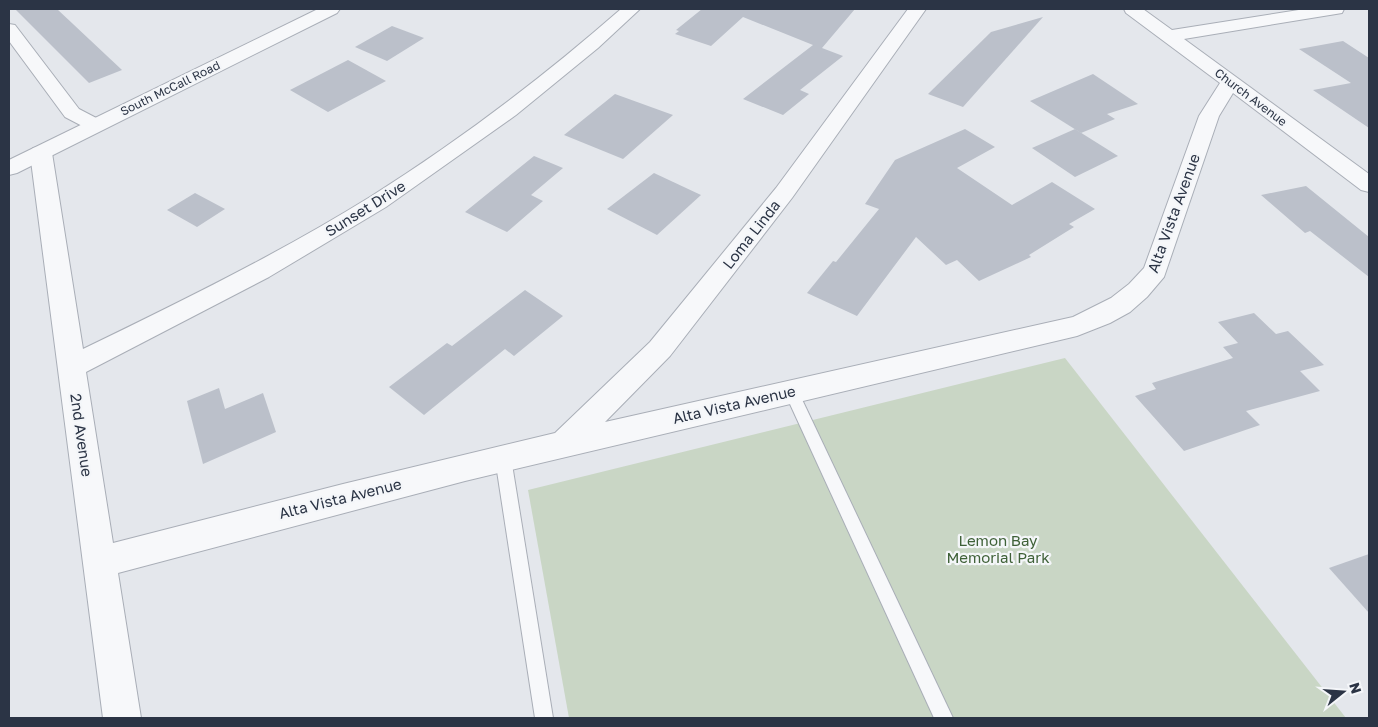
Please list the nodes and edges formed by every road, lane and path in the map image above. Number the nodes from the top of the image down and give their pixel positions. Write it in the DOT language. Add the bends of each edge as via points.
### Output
graph roads {
  1 [pos="631,9"];
  2 [pos="917,9"];
  3 [pos="1132,9"];
  4 [pos="1336,9"];
  5 [pos="326,10"];
  6 [pos="9,29"];
  7 [pos="1168,36"];
  8 [pos="1230,82"];
  9 [pos="95,125"];
  10 [pos="41,153"];
  11 [pos="9,168"];
  12 [pos="1369,186"];
  13 [pos="72,367"];
  14 [pos="791,391"];
  15 [pos="566,443"];
  16 [pos="503,458"];
  17 [pos="100,562"];
  18 [pos="122,718"];
  19 [pos="544,718"];
  20 [pos="944,718"];
  1 -- 13 [label="street, Sunset Drive" via="542,85 474,137 391,193 289,255"];
  2 -- 15 [label="street, Loma Linda" via="784,193 660,350"];
  3 -- 7 [label="street, Church Avenue"];
  4 -- 7 [label="street"];
  5 -- 9 [label="street, South McCall Road"];
  6 -- 9 [label="street" via="72,113"];
  7 -- 8 [label="street, Church Avenue"];
  8 -- 12 [label="street, Church Avenue"];
  8 -- 14 [label="street, Alta Vista Avenue" via="1209,116 1155,271 1139,291 1117,308 1078,326"];
  9 -- 10 [label="street, South McCall Road"];
  10 -- 11 [label="street, South McCall Road"];
  10 -- 13 [label="street, 2nd Avenue"];
  13 -- 17 [label="street, 2nd Avenue"];
  14 -- 15 [label="street, Alta Vista Avenue"];
  14 -- 20 [label="lane"];
  15 -- 16 [label="street, Alta Vista Avenue"];
  16 -- 17 [label="street, Alta Vista Avenue"];
  16 -- 19 [label="lane"];
  17 -- 18 [label="street, 2nd Avenue"];
}
